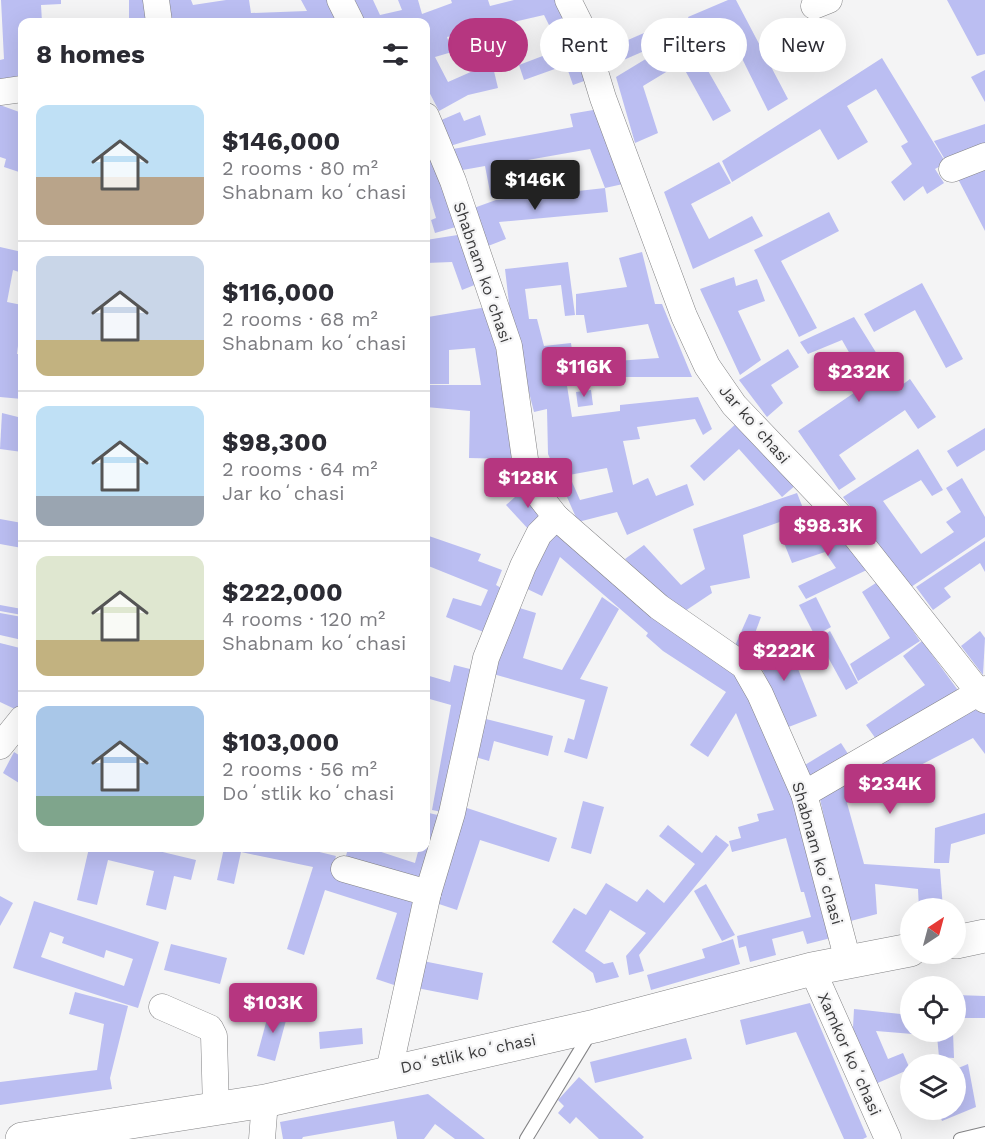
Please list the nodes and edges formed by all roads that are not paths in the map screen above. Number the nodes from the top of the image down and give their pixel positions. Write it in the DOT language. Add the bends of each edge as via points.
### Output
graph roads {
  1 [pos="156,0"];
  2 [pos="340,0"];
  3 [pos="568,0"];
  4 [pos="158,18"];
  5 [pos="349,18"];
  6 [pos="18,90"];
  7 [pos="0,92"];
  8 [pos="430,126"];
  9 [pos="985,156"];
  10 [pos="952,169"];
  11 [pos="556,517"];
  12 [pos="983,694"];
  13 [pos="18,724"];
  14 [pos="0,746"];
  15 [pos="804,794"];
  16 [pos="344,869"];
  17 [pos="428,893"];
  18 [pos="985,936"];
  19 [pos="966,940"];
  20 [pos="900,952"];
  21 [pos="848,961"];
  22 [pos="812,969"];
  23 [pos="162,1007"];
  24 [pos="595,1026"];
  25 [pos="389,1071"];
  26 [pos="265,1101"];
  27 [pos="216,1110"];
  28 [pos="985,1133"];
  29 [pos="22,1139"];
  30 [pos="262,1139"];
  31 [pos="526,1139"];
  32 [pos="888,1139"];
  33 [pos="960,1139"];
  1 -- 4 [label="street"];
  2 -- 5 [label="street"];
  3 -- 12 [label="street, Jar koʻchasi" via="684,316 707,366 734,405 837,514"];
  6 -- 7 [label="street"];
  8 -- 11 [label="street, Shabnam koʻchasi" via="509,346 527,474"];
  9 -- 10 [label="street"];
  11 -- 15 [label="street, Shabnam koʻchasi" via="659,607 744,666"];
  11 -- 17 [label="street" via="539,534 523,566 486,658 452,813"];
  12 -- 15 [label="street"];
  13 -- 14 [label="street"];
  15 -- 21 [label="street, Shabnam koʻchasi"];
  16 -- 17 [label="street"];
  17 -- 25 [label="street"];
  18 -- 19 [label="street"];
  20 -- 21 [label="street, Doʻstlik koʻchasi"];
  21 -- 22 [label="street, Doʻstlik koʻchasi"];
  22 -- 24 [label="street, Doʻstlik koʻchasi"];
  22 -- 32 [label="street, Xamkor koʻchasi"];
  23 -- 27 [label="street" via="210,1028 214,1036"];
  24 -- 25 [label="street, Doʻstlik koʻchasi"];
  24 -- 31 [label="lane"];
  25 -- 26 [label="street, Doʻstlik koʻchasi"];
  26 -- 27 [label="street, Doʻstlik koʻchasi"];
  26 -- 30 [label="street"];
  27 -- 29 [label="street, Doʻstlik koʻchasi"];
  28 -- 33 [label="lane"];
}
